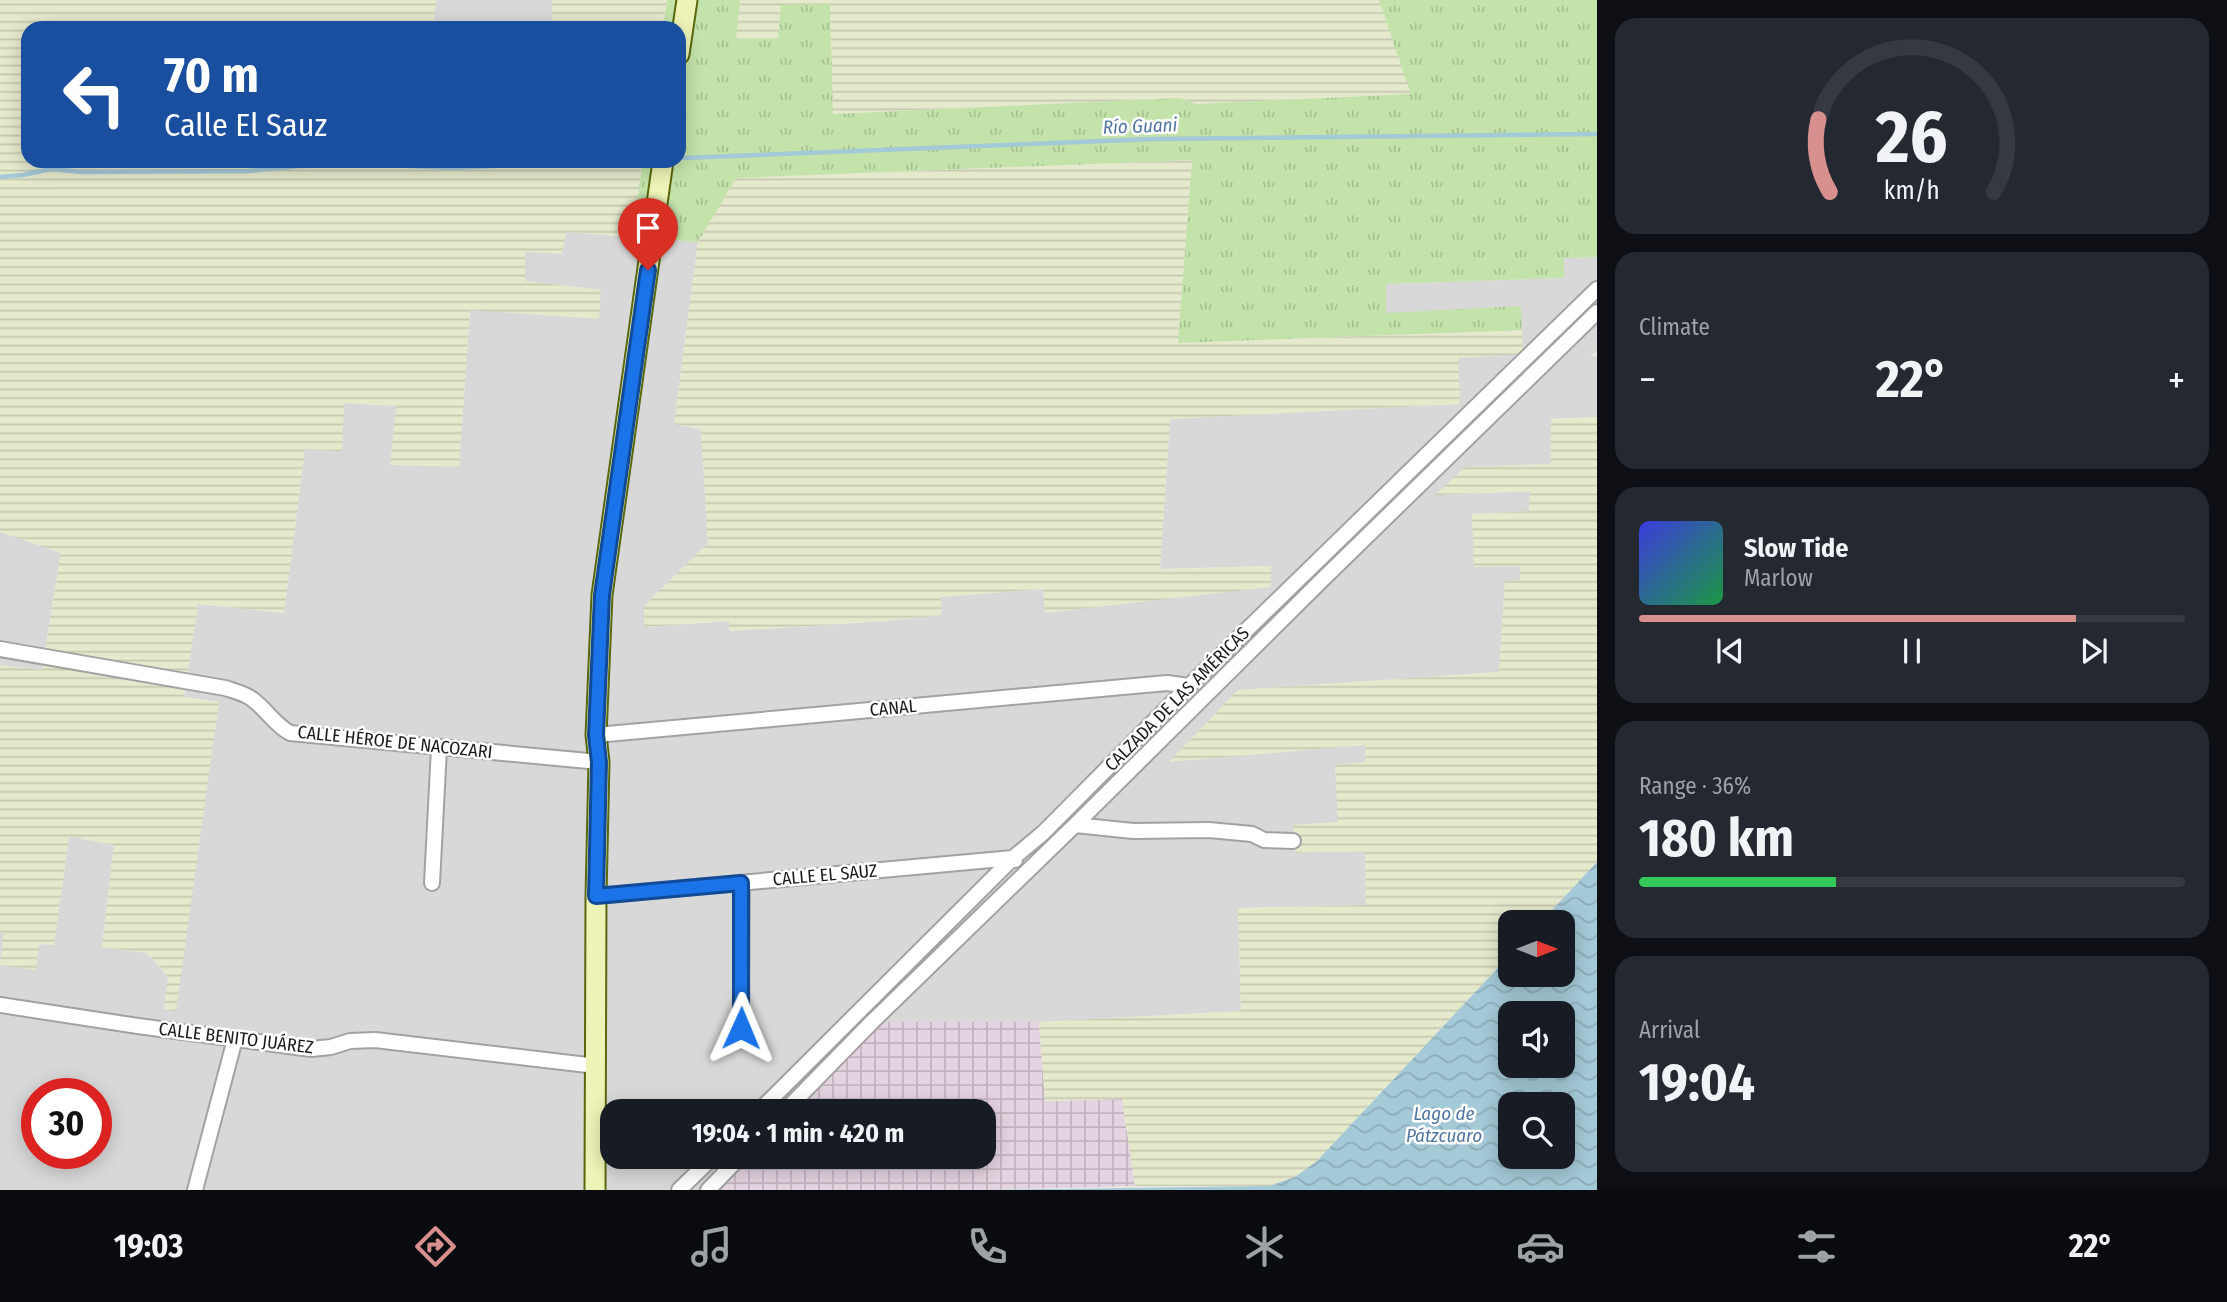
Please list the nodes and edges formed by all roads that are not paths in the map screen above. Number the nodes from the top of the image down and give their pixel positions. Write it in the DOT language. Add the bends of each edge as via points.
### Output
graph roads {
  1 [pos="687,0"];
  2 [pos="684,21"];
  3 [pos="662,168"];
  4 [pos="1597,289"];
  5 [pos="1574,312"];
  6 [pos="1597,313"];
  7 [pos="1585,324"];
  8 [pos="1311,568"];
  9 [pos="1322,580"];
  10 [pos="0,649"];
  11 [pos="1189,686"];
  12 [pos="596,735"];
  13 [pos="439,748"];
  14 [pos="599,762"];
  15 [pos="1075,825"];
  16 [pos="1293,841"];
  17 [pos="1013,858"];
  18 [pos="1025,873"];
  19 [pos="432,883"];
  20 [pos="741,883"];
  21 [pos="596,896"];
  22 [pos="0,1005"];
  23 [pos="741,1028"];
  24 [pos="235,1039"];
  25 [pos="596,1066"];
  26 [pos="771,1099"];
  27 [pos="797,1099"];
  28 [pos="701,1169"];
  29 [pos="728,1169"];
  30 [pos="195,1190"];
  31 [pos="595,1190"];
  32 [pos="679,1190"];
  33 [pos="708,1190"];
  1 -- 2 [label="main road"];
  3 -- 12 [label="main road" via="602,595"];
  4 -- 5 [label="street, CALZADA DE LAS AMÉRICAS"];
  5 -- 7 [label="street"];
  5 -- 8 [label="street, CALZADA DE LAS AMÉRICAS"];
  6 -- 7 [label="street, CALZADA DE LAS AMÉRICAS"];
  7 -- 9 [label="street, CALZADA DE LAS AMÉRICAS"];
  8 -- 9 [label="street"];
  8 -- 11 [label="street, CALZADA DE LAS AMÉRICAS"];
  9 -- 15 [label="street, CALZADA DE LAS AMÉRICAS"];
  10 -- 13 [label="street, CALLE HÉROE DE NACOZARI" via="225,688 253,699 290,733"];
  11 -- 12 [label="street, CANAL" via="1167,683"];
  11 -- 17 [label="street, CALZADA DE LAS AMÉRICAS"];
  12 -- 14 [label="main road"];
  13 -- 14 [label="street, CALLE HÉROE DE NACOZARI"];
  13 -- 19 [label="street"];
  14 -- 21 [label="main road"];
  15 -- 16 [label="street" via="1133,831 1209,830"];
  15 -- 18 [label="street, CALZADA DE LAS AMÉRICAS"];
  17 -- 18 [label="street"];
  17 -- 20 [label="street, CALLE EL SAUZ"];
  17 -- 26 [label="street, CALZADA DE LAS AMÉRICAS"];
  18 -- 27 [label="street, CALZADA DE LAS AMÉRICAS"];
  20 -- 21 [label="street, CALLE EL SAUZ"];
  20 -- 23 [label="street"];
  21 -- 25 [label="main road"];
  22 -- 24 [label="street, CALLE BENITO JUÁREZ"];
  24 -- 25 [label="street, CALLE BENITO JUÁREZ" via="311,1049 375,1041"];
  24 -- 30 [label="street"];
  25 -- 31 [label="main road"];
  28 -- 32 [label="street"];
  29 -- 33 [label="street"];
}
